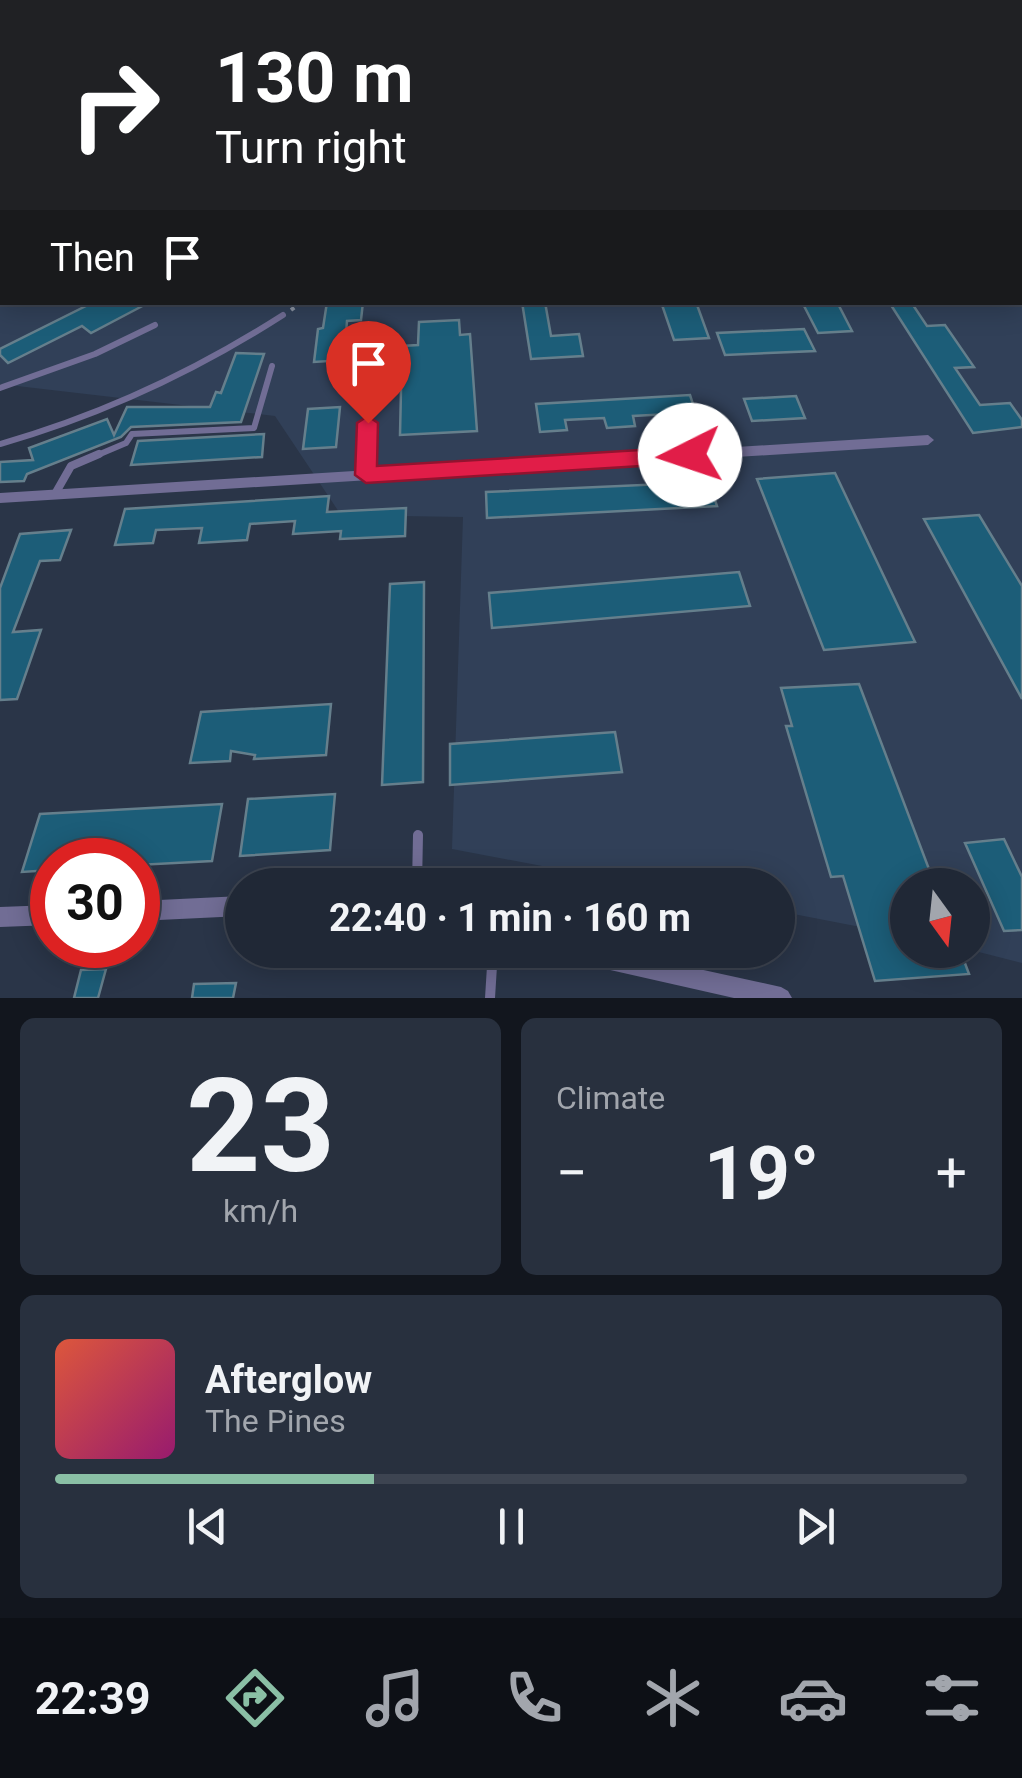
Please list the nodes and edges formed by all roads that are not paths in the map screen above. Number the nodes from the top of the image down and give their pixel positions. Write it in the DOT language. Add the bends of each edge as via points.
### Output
graph roads {
  1 [pos="283,315"];
  2 [pos="155,326"];
  3 [pos="358,326"];
  4 [pos="272,366"];
  5 [pos="0,388"];
  6 [pos="928,440"];
  7 [pos="0,444"];
  8 [pos="366,475"];
  9 [pos="55,494"];
  10 [pos="0,498"];
  11 [pos="418,834"];
  12 [pos="417,868"];
  13 [pos="225,907"];
  14 [pos="160,910"];
  15 [pos="30,915"];
  16 [pos="0,917"];
  17 [pos="491,968"];
  18 [pos="647,968"];
  19 [pos="490,998"];
  20 [pos="781,998"];
  1 -- 7 [label="lane" via="172,383"];
  2 -- 5 [label="lane"];
  3 -- 8 [label="lane" via="371,334"];
  4 -- 9 [label="lane" via="254,428 132,434 126,443 71,466"];
  6 -- 8 [label="street"];
  8 -- 9 [label="street"];
  9 -- 10 [label="street"];
  11 -- 12 [label="lane"];
  13 -- 14 [label="street"];
  15 -- 16 [label="street"];
  17 -- 19 [label="lane"];
  18 -- 20 [label="street"];
}
